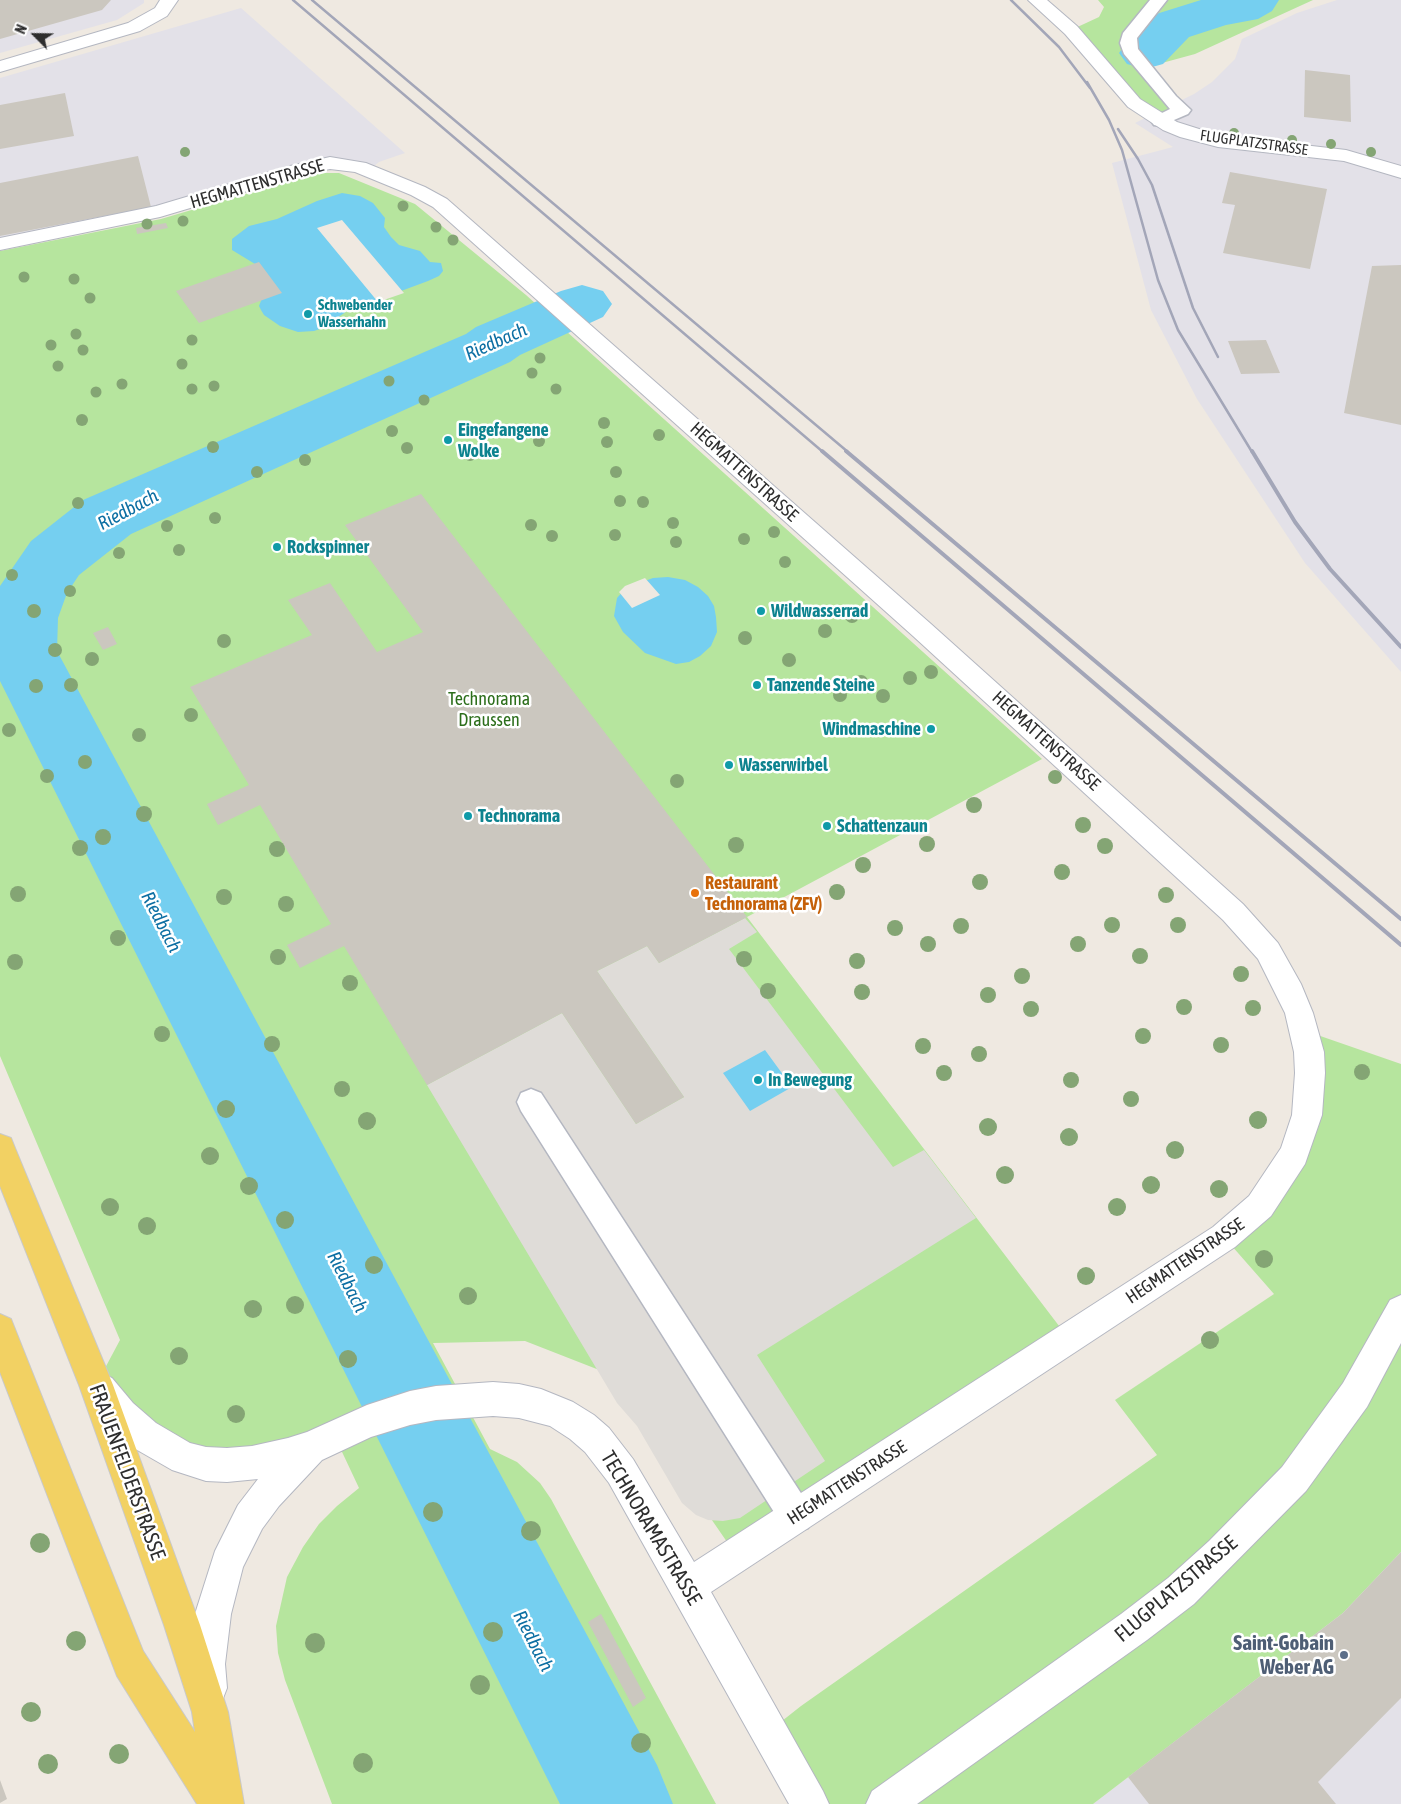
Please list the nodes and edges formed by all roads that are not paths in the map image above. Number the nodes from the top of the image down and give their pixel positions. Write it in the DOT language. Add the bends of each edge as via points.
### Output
graph roads {
  1 [pos="168,0"];
  2 [pos="1037,0"];
  3 [pos="1159,0"];
  4 [pos="0,67"];
  5 [pos="1160,121"];
  6 [pos="1401,172"];
  7 [pos="0,244"];
  8 [pos="531,1102"];
  9 [pos="0,1148"];
  10 [pos="1401,1311"];
  11 [pos="0,1330"];
  12 [pos="96,1386"];
  13 [pos="311,1448"];
  14 [pos="796,1516"];
  15 [pos="688,1586"];
  16 [pos="210,1712"];
  17 [pos="219,1804"];
  18 [pos="225,1804"];
  19 [pos="810,1804"];
  20 [pos="885,1804"];
  1 -- 4 [label="street" via="160,12 134,27"];
  2 -- 5 [label="street, FLUGPLATZSTRASSE" via="1070,30 1130,99"];
  3 -- 5 [label="lane" via="1129,37 1128,43 1130,50 1170,100 1182,110"];
  5 -- 6 [label="street, FLUGPLATZSTRASSE" via="1207,138 1346,156"];
  7 -- 14 [label="street, HEGMATTENSTRASSE" via="160,211 320,164 339,163 368,171 440,203 1095,785 1250,929 1268,951 1291,993 1308,1052 1310,1073 1307,1115 1297,1148 1260,1206 1224,1237"];
  8 -- 14 [label="lane"];
  9 -- 12 [label="main road, FRAUENFELDERSTRASSE"];
  10 -- 20 [label="street, FLUGPLATZSTRASSE" via="1355,1395 1326,1438 1294,1479 1221,1554 1181,1591 1134,1627"];
  11 -- 17 [label="main road" via="130,1663"];
  12 -- 13 [label="street, TECHNORAMASTRASSE" via="144,1436 184,1458 227,1465 252,1463"];
  12 -- 16 [label="main road, FRAUENFELDERSTRASSE"];
  13 -- 15 [label="street, TECHNORAMASTRASSE" via="366,1422 410,1408 493,1399 541,1406 561,1414 597,1440 621,1471"];
  13 -- 16 [label="street, TECHNORAMASTRASSE" via="256,1510 227,1563 210,1637"];
  14 -- 15 [label="street, HEGMATTENSTRASSE"];
  15 -- 19 [label="street, TECHNORAMASTRASSE"];
  16 -- 18 [label="main road, FRAUENFELDERSTRASSE"];
}
